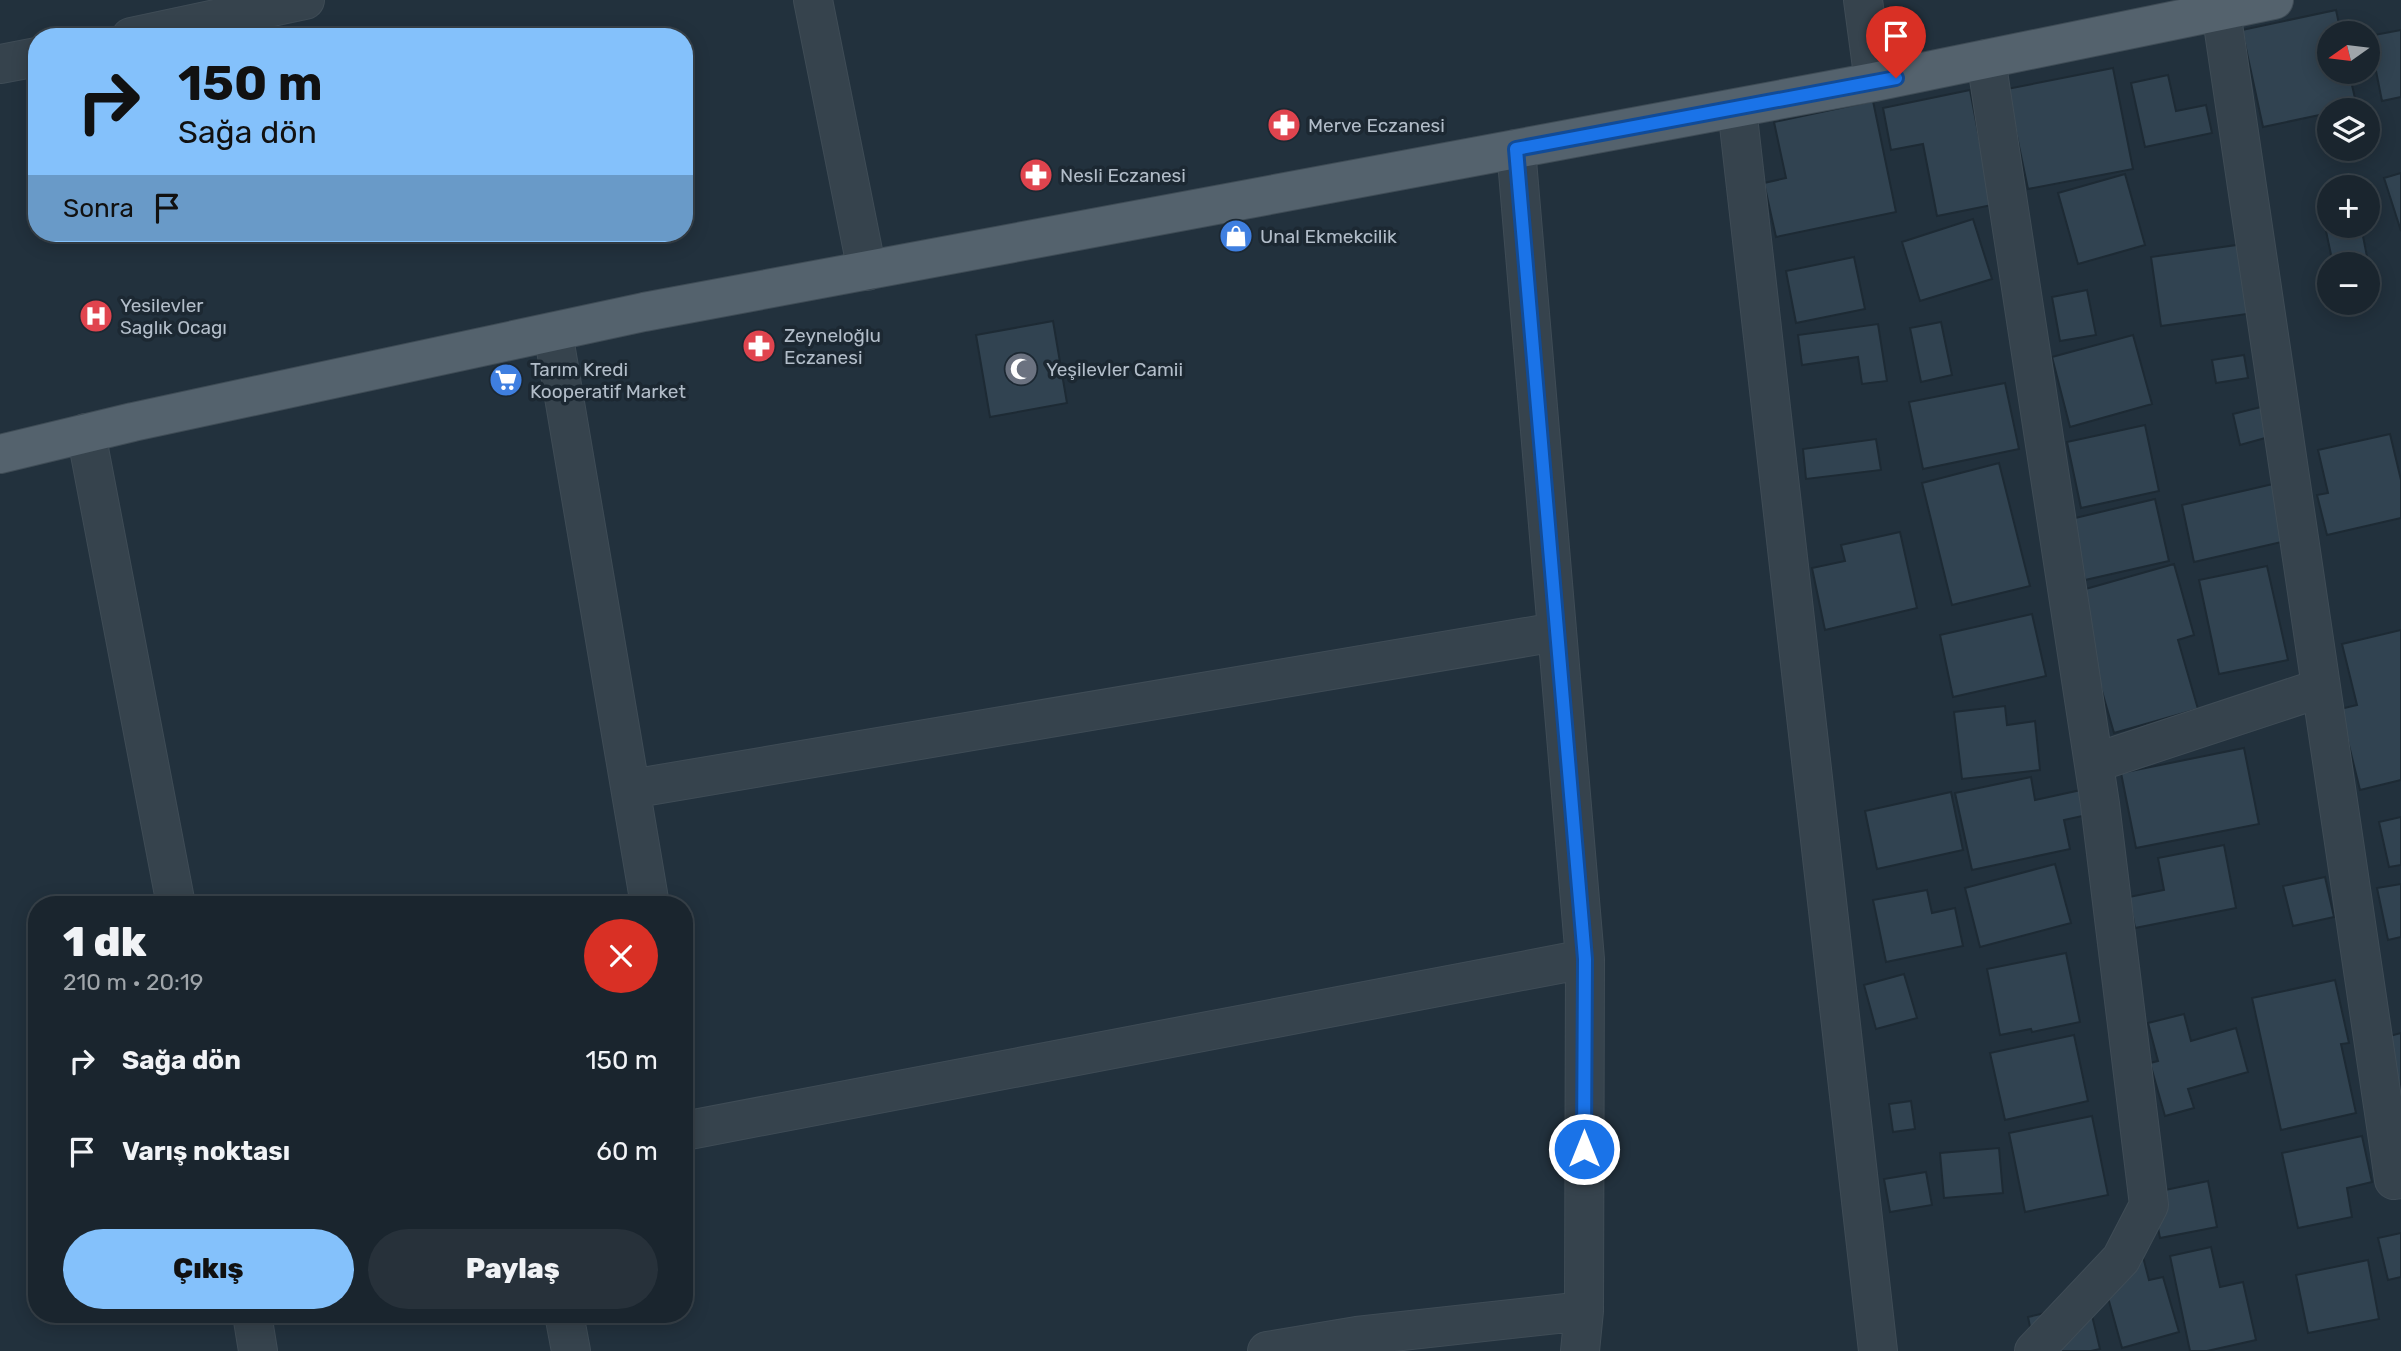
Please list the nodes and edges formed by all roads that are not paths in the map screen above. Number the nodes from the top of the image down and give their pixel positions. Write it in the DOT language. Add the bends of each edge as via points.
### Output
graph roads {
  1 [pos="305,0"];
  2 [pos="813,0"];
  3 [pos="1863,0"];
  4 [pos="2274,0"];
  5 [pos="2221,11"];
  6 [pos="173,28"];
  7 [pos="28,59"];
  8 [pos="1986,59"];
  9 [pos="0,64"];
  10 [pos="1874,82"];
  11 [pos="1737,108"];
  12 [pos="1516,149"];
  13 [pos="867,271"];
  14 [pos="553,332"];
  15 [pos="86,433"];
  16 [pos="0,454"];
  17 [pos="1556,632"];
  18 [pos="2321,688"];
  19 [pos="2094,763"];
  20 [pos="631,789"];
  21 [pos="174,896"];
  22 [pos="649,896"];
  23 [pos="1585,959"];
  24 [pos="693,1122"];
  25 [pos="2401,1179"];
  26 [pos="1584,1311"];
  27 [pos="253,1323"];
  28 [pos="566,1323"];
  29 [pos="258,1351"];
  30 [pos="571,1351"];
  31 [pos="1267,1351"];
  32 [pos="1580,1351"];
  33 [pos="1878,1351"];
  34 [pos="2034,1351"];
  1 -- 6 [label="street"];
  2 -- 13 [label="street"];
  3 -- 10 [label="street"];
  4 -- 5 [label="main road"];
  5 -- 8 [label="main road"];
  5 -- 18 [label="street"];
  7 -- 9 [label="street"];
  8 -- 10 [label="main road"];
  8 -- 19 [label="street"];
  10 -- 11 [label="main road"];
  11 -- 12 [label="main road"];
  11 -- 33 [label="street"];
  12 -- 13 [label="main road"];
  12 -- 17 [label="street"];
  13 -- 14 [label="main road"];
  14 -- 15 [label="main road"];
  14 -- 20 [label="street"];
  15 -- 16 [label="main road"];
  15 -- 21 [label="street"];
  17 -- 20 [label="street"];
  17 -- 23 [label="street"];
  18 -- 19 [label="street"];
  18 -- 25 [label="street" via="2394,1180"];
  19 -- 34 [label="street" via="2149,1205 2121,1259"];
  20 -- 22 [label="street"];
  23 -- 24 [label="street"];
  23 -- 26 [label="street"];
  26 -- 31 [label="street" via="1357,1336"];
  26 -- 32 [label="street"];
  27 -- 29 [label="street"];
  28 -- 30 [label="street"];
}
